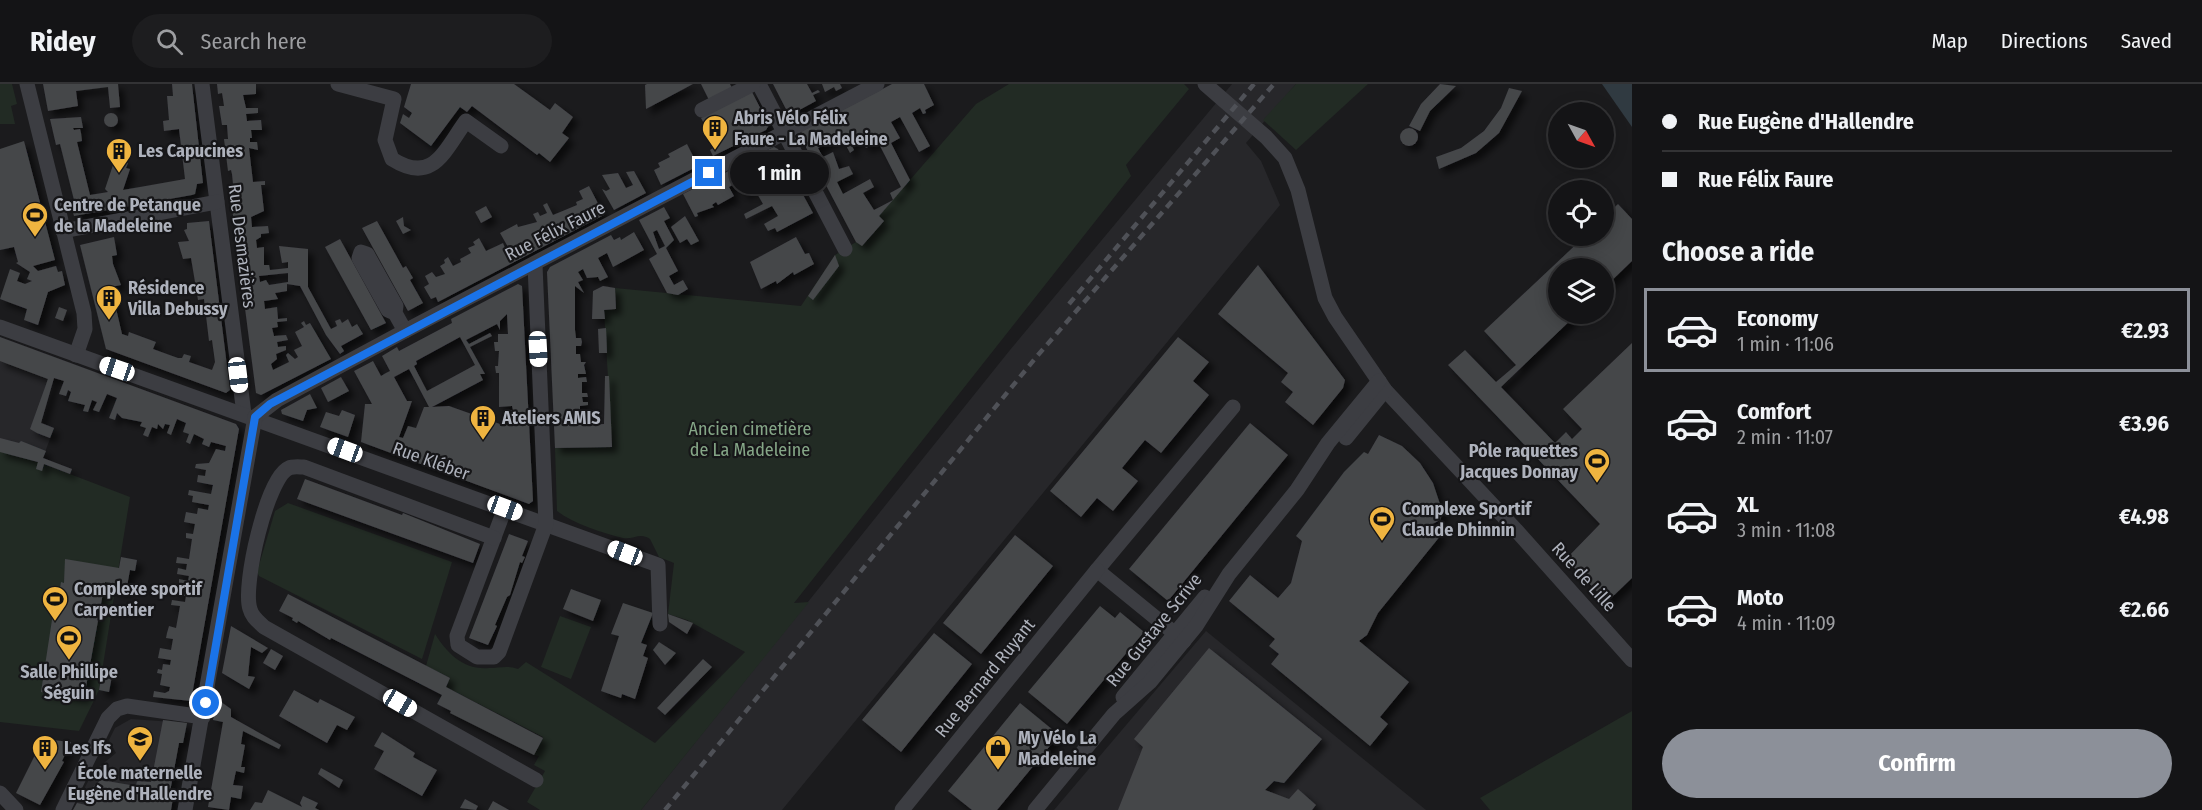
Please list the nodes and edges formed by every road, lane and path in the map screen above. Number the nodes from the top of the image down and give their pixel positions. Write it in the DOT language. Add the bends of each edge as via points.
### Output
graph roads {
  1 [pos="27,84"];
  2 [pos="202,84"];
  3 [pos="338,84"];
  4 [pos="753,84"];
  5 [pos="759,84"];
  6 [pos="876,84"];
  7 [pos="1204,84"];
  8 [pos="702,110"];
  9 [pos="783,133"];
  10 [pos="501,146"];
  11 [pos="217,202"];
  12 [pos="63,231"];
  13 [pos="845,249"];
  14 [pos="535,265"];
  15 [pos="395,313"];
  16 [pos="0,327"];
  17 [pos="405,331"];
  18 [pos="76,355"];
  19 [pos="1382,385"];
  20 [pos="1233,406"];
  21 [pos="249,415"];
  22 [pos="505,508"];
  23 [pos="546,524"];
  24 [pos="494,538"];
  25 [pos="229,568"];
  26 [pos="1097,570"];
  27 [pos="250,572"];
  28 [pos="660,624"];
  29 [pos="1179,638"];
  30 [pos="1632,660"];
  31 [pos="203,717"];
  32 [pos="536,780"];
  33 [pos="0,793"];
  34 [pos="16,810"];
  35 [pos="63,810"];
  36 [pos="185,810"];
  37 [pos="902,810"];
  38 [pos="1035,810"];
  1 -- 12 [label="street"];
  2 -- 11 [label="street, Rue Desmazières"];
  3 -- 10 [label="street" via="394,99 385,140 392,159 409,168 427,169 437,161 466,121"];
  4 -- 8 [label="street"];
  5 -- 9 [label="street"];
  6 -- 9 [label="street, Rue Félix Faure"];
  7 -- 19 [label="street, Rue de Lille" via="1285,158 1298,190 1325,298"];
  9 -- 13 [label="street"];
  9 -- 14 [label="street, Rue Félix Faure"];
  11 -- 12 [label="street"];
  11 -- 21 [label="street, Rue Desmazières"];
  12 -- 18 [label="street" via="85,320"];
  14 -- 17 [label="street, Rue Félix Faure"];
  14 -- 23 [label="street"];
  15 -- 17 [label="street"];
  16 -- 18 [label="street, Rue Kléber"];
  17 -- 21 [label="street, Rue Félix Faure"];
  18 -- 21 [label="street, Rue Kléber"];
  19 -- 29 [label="street, Rue Gustave Scrive" via="1325,463 1216,584"];
  19 -- 30 [label="street, Rue de Lille"];
  20 -- 26 [label="street, Rue Bernard Ruyant"];
  21 -- 22 [label="street, Rue Kléber"];
  21 -- 25 [label="street, Rue Desmazières"];
  22 -- 23 [label="street, Rue Kléber"];
  22 -- 24 [label="street"];
  23 -- 24 [label="street" via="499,652 486,658 463,649 457,636"];
  23 -- 28 [label="street, Rue Kléber" via="658,565"];
  24 -- 27 [label="street" via="304,467 289,468 281,476 259,530"];
  25 -- 27 [label="street"];
  25 -- 31 [label="street, Rue Desmazières"];
  26 -- 29 [label="street"];
  26 -- 37 [label="street, Rue Bernard Ruyant"];
  27 -- 32 [label="street" via="249,607 264,627"];
  29 -- 38 [label="street, Rue Gustave Scrive" via="1125,694 1114,714"];
  31 -- 35 [label="street" via="133,706 117,709 108,718"];
  31 -- 36 [label="street, Rue Desmazières"];
  33 -- 34 [label="street"];
}
